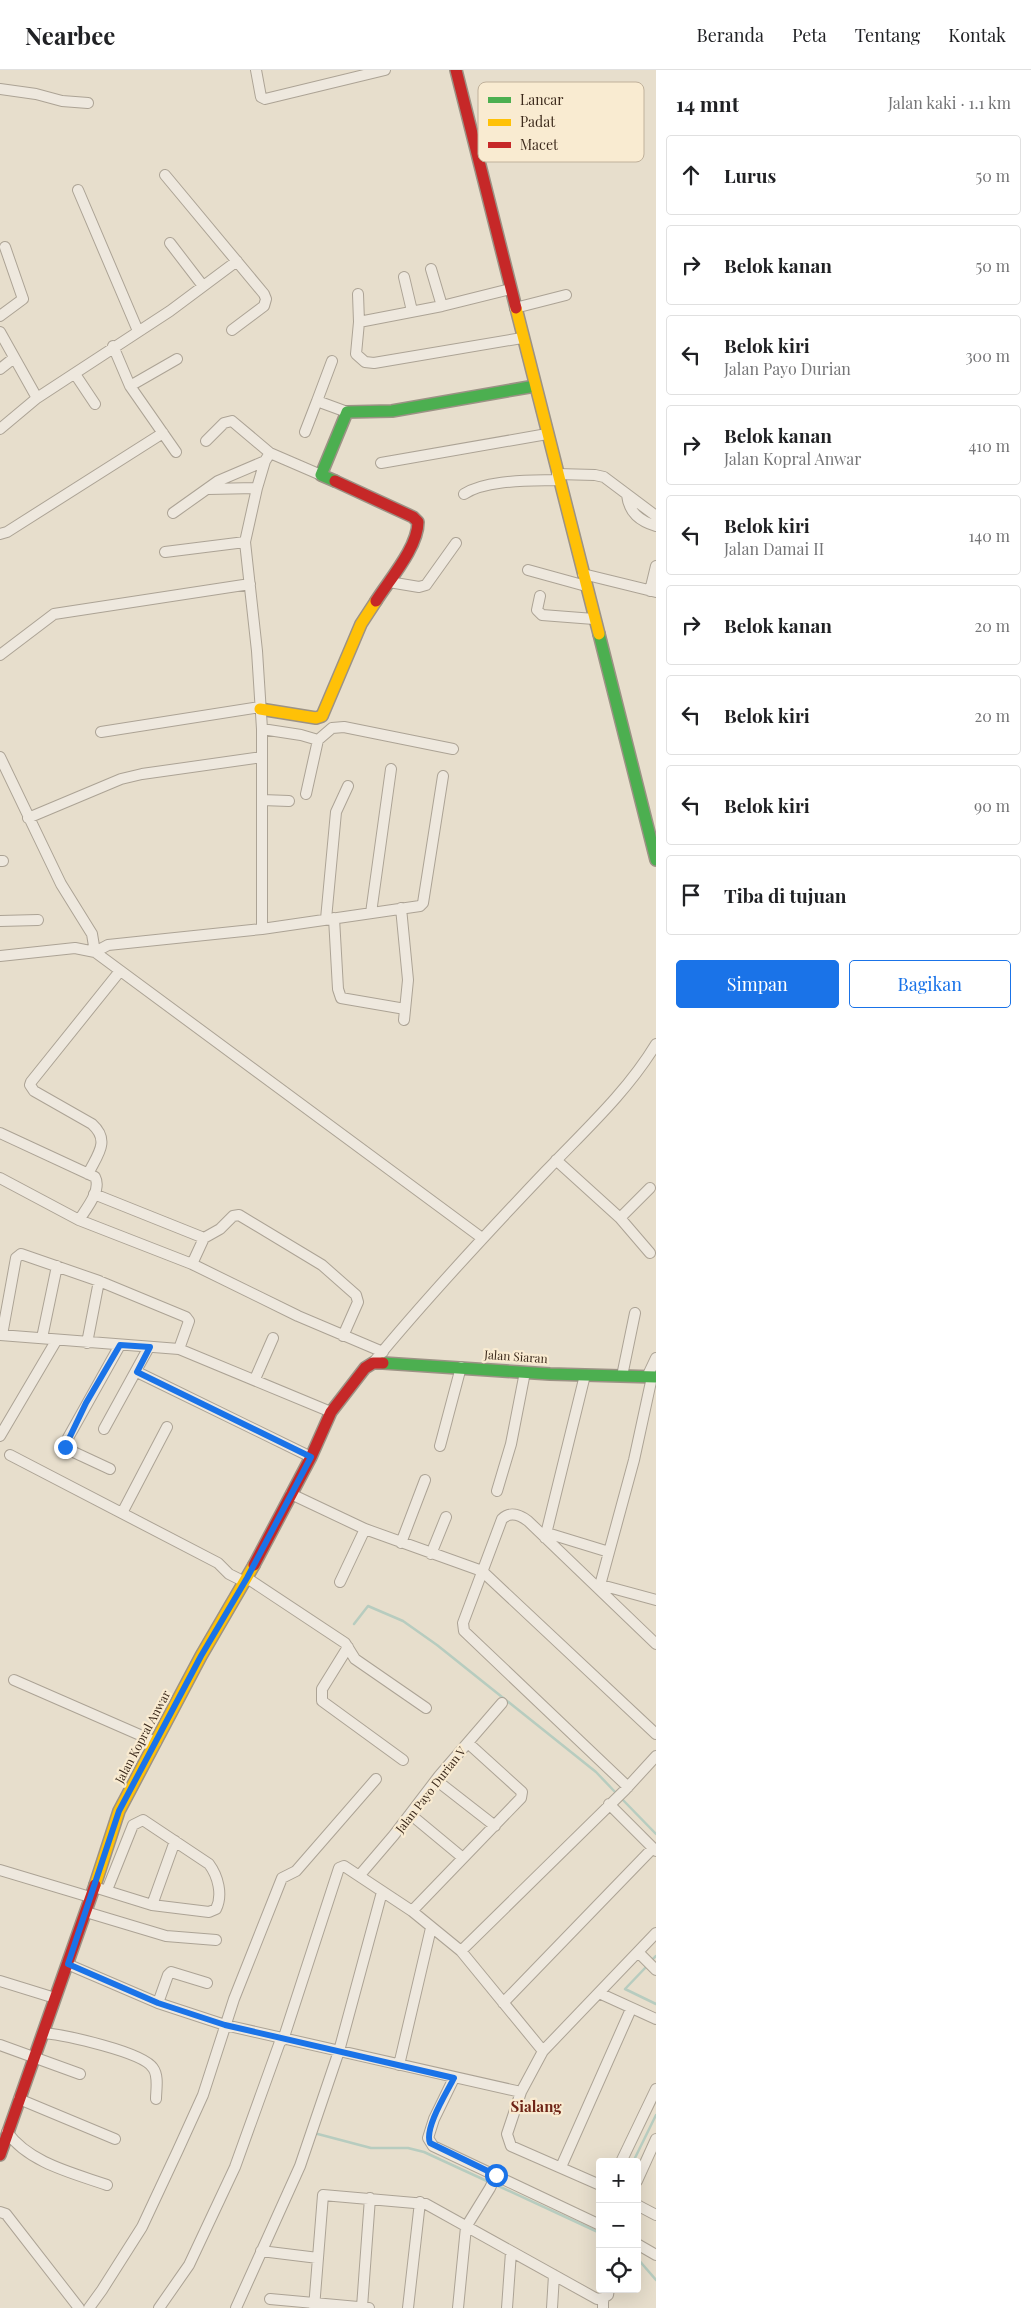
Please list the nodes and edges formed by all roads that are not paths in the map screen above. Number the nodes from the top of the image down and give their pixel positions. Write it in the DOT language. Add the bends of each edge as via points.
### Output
graph roads {
  1 [pos="256,70"];
  2 [pos="385,70"];
  3 [pos="456,70"];
  4 [pos="0,90"];
  5 [pos="88,103"];
  6 [pos="478,159"];
  7 [pos="479,162"];
  8 [pos="165,175"];
  9 [pos="78,190"];
  10 [pos="170,243"];
  11 [pos="5,247"];
  12 [pos="238,261"];
  13 [pos="431,269"];
  14 [pos="404,277"];
  15 [pos="203,286"];
  16 [pos="510,289"];
  17 [pos="358,294"];
  18 [pos="566,295"];
  19 [pos="442,306"];
  20 [pos="515,308"];
  21 [pos="412,311"];
  22 [pos="0,316"];
  23 [pos="359,322"];
  24 [pos="232,330"];
  25 [pos="138,331"];
  26 [pos="0,332"];
  27 [pos="522,338"];
  28 [pos="114,346"];
  29 [pos="14,358"];
  30 [pos="177,359"];
  31 [pos="332,361"];
  32 [pos="0,369"];
  33 [pos="74,374"];
  34 [pos="130,386"];
  35 [pos="535,386"];
  36 [pos="37,398"];
  37 [pos="317,401"];
  38 [pos="95,404"];
  39 [pos="347,412"];
  40 [pos="0,429"];
  41 [pos="305,432"];
  42 [pos="163,434"];
  43 [pos="547,434"];
  44 [pos="206,440"];
  45 [pos="176,452"];
  46 [pos="268,457"];
  47 [pos="381,463"];
  48 [pos="322,475"];
  49 [pos="558,477"];
  50 [pos="257,488"];
  51 [pos="208,489"];
  52 [pos="464,494"];
  53 [pos="627,495"];
  54 [pos="173,513"];
  55 [pos="656,516"];
  56 [pos="656,526"];
  57 [pos="0,534"];
  58 [pos="246,542"];
  59 [pos="456,543"];
  60 [pos="165,552"];
  61 [pos="656,566"];
  62 [pos="528,570"];
  63 [pos="583,574"];
  64 [pos="389,582"];
  65 [pos="250,584"];
  66 [pos="586,586"];
  67 [pos="653,591"];
  68 [pos="540,596"];
  69 [pos="594,619"];
  70 [pos="0,655"];
  71 [pos="260,708"];
  72 [pos="262,729"];
  73 [pos="101,732"];
  74 [pos="318,740"];
  75 [pos="453,749"];
  76 [pos="0,757"];
  77 [pos="262,757"];
  78 [pos="391,769"];
  79 [pos="443,776"];
  80 [pos="348,786"];
  81 [pos="306,794"];
  82 [pos="262,800"];
  83 [pos="290,801"];
  84 [pos="28,818"];
  85 [pos="656,859"];
  86 [pos="401,908"];
  87 [pos="371,913"];
  88 [pos="330,919"];
  89 [pos="0,920"];
  90 [pos="38,920"];
  91 [pos="262,929"];
  92 [pos="93,952"];
  93 [pos="0,956"];
  94 [pos="120,971"];
  95 [pos="405,1009"];
  96 [pos="404,1020"];
  97 [pos="656,1044"];
  98 [pos="0,1133"];
  99 [pos="556,1160"];
  100 [pos="88,1174"];
  101 [pos="0,1178"];
  102 [pos="650,1188"];
  103 [pos="94,1194"];
  104 [pos="620,1218"];
  105 [pos="79,1220"];
  106 [pos="204,1238"];
  107 [pos="482,1238"];
  108 [pos="650,1253"];
  109 [pos="192,1264"];
  110 [pos="57,1266"];
  111 [pos="98,1281"];
  112 [pos="635,1313"];
  113 [pos="1,1335"];
  114 [pos="343,1336"];
  115 [pos="42,1338"];
  116 [pos="273,1338"];
  117 [pos="56,1341"];
  118 [pos="87,1343"];
  119 [pos="120,1345"];
  120 [pos="150,1347"];
  121 [pos="179,1349"];
  122 [pos="383,1352"];
  123 [pos="656,1358"];
  124 [pos="373,1364"];
  125 [pos="461,1367"];
  126 [pos="137,1372"];
  127 [pos="525,1372"];
  128 [pos="585,1375"];
  129 [pos="622,1376"];
  130 [pos="652,1377"];
  131 [pos="255,1379"];
  132 [pos="331,1412"];
  133 [pos="167,1427"];
  134 [pos="104,1429"];
  135 [pos="0,1436"];
  136 [pos="440,1446"];
  137 [pos="10,1455"];
  138 [pos="311,1457"];
  139 [pos="110,1469"];
  140 [pos="425,1480"];
  141 [pos="497,1491"];
  142 [pos="291,1494"];
  143 [pos="122,1513"];
  144 [pos="446,1517"];
  145 [pos="365,1529"];
  146 [pos="546,1536"];
  147 [pos="400,1542"];
  148 [pos="609,1552"];
  149 [pos="431,1554"];
  150 [pos="482,1571"];
  151 [pos="246,1580"];
  152 [pos="340,1582"];
  153 [pos="600,1588"];
  154 [pos="656,1600"];
  155 [pos="655,1640"];
  156 [pos="348,1648"];
  157 [pos="14,1680"];
  158 [pos="502,1703"];
  159 [pos="426,1708"];
  160 [pos="656,1734"];
  161 [pos="156,1742"];
  162 [pos="468,1743"];
  163 [pos="656,1756"];
  164 [pos="403,1760"];
  165 [pos="376,1779"];
  166 [pos="436,1780"];
  167 [pos="627,1788"];
  168 [pos="611,1802"];
  169 [pos="410,1814"];
  170 [pos="495,1826"];
  171 [pos="175,1841"];
  172 [pos="654,1849"];
  173 [pos="463,1858"];
  174 [pos="0,1870"];
  175 [pos="359,1876"];
  176 [pos="108,1890"];
  177 [pos="92,1892"];
  178 [pos="382,1892"];
  179 [pos="152,1905"];
  180 [pos="412,1911"];
  181 [pos="86,1912"];
  182 [pos="431,1928"];
  183 [pos="656,1932"];
  184 [pos="216,1940"];
  185 [pos="460,1951"];
  186 [pos="640,1954"];
  187 [pos="68,1964"];
  188 [pos="654,1968"];
  189 [pos="0,1981"];
  190 [pos="208,1983"];
  191 [pos="599,1993"];
  192 [pos="55,1998"];
  193 [pos="158,2003"];
  194 [pos="503,2003"];
  195 [pos="632,2009"];
  196 [pos="656,2019"];
  197 [pos="225,2025"];
  198 [pos="44,2033"];
  199 [pos="282,2039"];
  200 [pos="0,2045"];
  201 [pos="339,2051"];
  202 [pos="543,2051"];
  203 [pos="35,2056"];
  204 [pos="399,2065"];
  205 [pos="80,2074"];
  206 [pos="454,2078"];
  207 [pos="656,2089"];
  208 [pos="521,2092"];
  209 [pos="19,2099"];
  210 [pos="156,2099"];
  211 [pos="5,2127"];
  212 [pos="115,2139"];
  213 [pos="656,2139"];
  214 [pos="0,2155"];
  215 [pos="623,2158"];
  216 [pos="561,2167"];
  217 [pos="641,2172"];
  218 [pos="493,2181"];
  219 [pos="596,2183"];
  220 [pos="107,2184"];
  221 [pos="370,2198"];
  222 [pos="420,2202"];
  223 [pos="641,2207"];
  224 [pos="0,2212"];
  225 [pos="656,2215"];
  226 [pos="596,2223"];
  227 [pos="466,2228"];
  228 [pos="641,2246"];
  229 [pos="261,2251"];
  230 [pos="511,2252"];
  231 [pos="656,2255"];
  232 [pos="318,2258"];
  233 [pos="554,2275"];
  234 [pos="270,2299"];
  235 [pos="603,2303"];
  236 [pos="314,2306"];
  237 [pos="79,2308"];
  238 [pos="88,2308"];
  239 [pos="159,2308"];
  240 [pos="236,2308"];
  241 [pos="366,2308"];
  242 [pos="408,2308"];
  243 [pos="458,2308"];
  244 [pos="507,2308"];
  245 [pos="552,2308"];
  1 -- 2 [label="street" via="261,97 265,98"];
  3 -- 6 [label="street"];
  4 -- 5 [label="street" via="36,94 69,103"];
  7 -- 16 [label="street"];
  8 -- 12 [label="street"];
  9 -- 25 [label="street"];
  10 -- 15 [label="street"];
  11 -- 22 [label="street" via="23,299"];
  12 -- 15 [label="street"];
  12 -- 24 [label="street" via="264,294 265,302"];
  13 -- 19 [label="street"];
  14 -- 21 [label="street"];
  15 -- 25 [label="street"];
  16 -- 19 [label="street"];
  16 -- 20 [label="street"];
  17 -- 23 [label="street"];
  18 -- 20 [label="street"];
  19 -- 21 [label="street"];
  20 -- 27 [label="street"];
  21 -- 23 [label="street"];
  23 -- 27 [label="street" via="356,354 365,362 374,363"];
  25 -- 28 [label="street"];
  26 -- 29 [label="street"];
  27 -- 35 [label="street"];
  28 -- 33 [label="street"];
  28 -- 34 [label="street"];
  29 -- 32 [label="street"];
  29 -- 36 [label="street"];
  30 -- 34 [label="street"];
  31 -- 37 [label="street"];
  33 -- 36 [label="street"];
  33 -- 38 [label="street"];
  34 -- 42 [label="street"];
  35 -- 39 [label="street" via="392,412"];
  35 -- 43 [label="street"];
  36 -- 40 [label="street"];
  37 -- 39 [label="street"];
  37 -- 41 [label="street"];
  39 -- 48 [label="street"];
  42 -- 45 [label="street"];
  42 -- 57 [label="street"];
  43 -- 47 [label="street"];
  43 -- 49 [label="street"];
  44 -- 46 [label="street" via="224,423 232,421"];
  46 -- 48 [label="street"];
  46 -- 50 [label="street"];
  46 -- 51 [label="street"];
  48 -- 64 [label="street" via="418,522 418,532"];
  49 -- 52 [label="street" via="473,488"];
  49 -- 53 [label="street" via="595,474"];
  49 -- 63 [label="street"];
  50 -- 51 [label="street"];
  50 -- 58 [label="street"];
  51 -- 54 [label="street"];
  53 -- 55 [label="street"];
  53 -- 56 [label="street" via="631,510"];
  58 -- 60 [label="street"];
  58 -- 65 [label="street"];
  59 -- 64 [label="street" via="426,585 418,587"];
  61 -- 67 [label="street"];
  62 -- 66 [label="street"];
  63 -- 66 [label="street"];
  63 -- 67 [label="street"];
  64 -- 71 [label="street" via="361,624 322,716 316,718"];
  65 -- 70 [label="street" via="54,614"];
  65 -- 71 [label="street"];
  66 -- 69 [label="street"];
  68 -- 69 [label="street" via="537,610 542,615"];
  69 -- 85 [label="street"];
  71 -- 72 [label="street"];
  71 -- 73 [label="street"];
  72 -- 74 [label="street" via="301,734"];
  72 -- 77 [label="street"];
  74 -- 75 [label="street" via="332,728 344,727"];
  74 -- 81 [label="street"];
  76 -- 84 [label="street"];
  77 -- 82 [label="street"];
  77 -- 84 [label="street" via="121,779"];
  78 -- 87 [label="street"];
  79 -- 86 [label="street" via="423,903"];
  80 -- 88 [label="street" via="336,812"];
  82 -- 83 [label="street"];
  82 -- 91 [label="street"];
  84 -- 92 [label="street" via="61,884 92,934"];
  86 -- 87 [label="street"];
  86 -- 95 [label="street" via="408,980"];
  87 -- 88 [label="street"];
  88 -- 91 [label="street"];
  88 -- 95 [label="street" via="341,998"];
  89 -- 90 [label="street"];
  91 -- 92 [label="street" via="108,945"];
  92 -- 93 [label="street" via="75,948"];
  92 -- 94 [label="street"];
  94 -- 100 [label="street" via="30,1086 100,1131 101,1147"];
  94 -- 107 [label="street"];
  95 -- 96 [label="street"];
  97 -- 99 [label="street" via="616,1098"];
  98 -- 100 [label="street"];
  99 -- 104 [label="street"];
  99 -- 107 [label="street"];
  100 -- 103 [label="street" via="97,1181"];
  101 -- 105 [label="street"];
  102 -- 104 [label="street"];
  103 -- 105 [label="street"];
  103 -- 106 [label="street"];
  104 -- 108 [label="street"];
  105 -- 109 [label="street"];
  106 -- 109 [label="street"];
  106 -- 114 [label="street" via="239,1215 322,1265 358,1298"];
  107 -- 122 [label="street"];
  109 -- 114 [label="street"];
  110 -- 111 [label="street"];
  110 -- 113 [label="street" via="17,1255"];
  110 -- 115 [label="street"];
  111 -- 118 [label="street"];
  111 -- 121 [label="street" via="188,1318"];
  112 -- 129 [label="street"];
  113 -- 115 [label="street"];
  114 -- 122 [label="street"];
  115 -- 117 [label="street"];
  116 -- 131 [label="street"];
  117 -- 118 [label="street"];
  117 -- 135 [label="street"];
  118 -- 119 [label="street"];
  119 -- 120 [label="street"];
  119 -- 139 [label="street" via="64,1445"];
  120 -- 121 [label="street"];
  120 -- 126 [label="street"];
  121 -- 131 [label="street"];
  122 -- 124 [label="street"];
  123 -- 130 [label="street"];
  124 -- 125 [label="street, Jalan Siaran"];
  124 -- 132 [label="street, Jalan Kopral Anwar" via="360,1372"];
  125 -- 127 [label="street, Jalan Siaran"];
  125 -- 136 [label="street"];
  126 -- 134 [label="street"];
  126 -- 138 [label="street"];
  127 -- 128 [label="street, Jalan Siaran"];
  127 -- 141 [label="street" via="511,1444"];
  128 -- 129 [label="street, Jalan Siaran"];
  128 -- 146 [label="street"];
  129 -- 130 [label="street, Jalan Siaran"];
  130 -- 148 [label="street"];
  131 -- 132 [label="street"];
  132 -- 138 [label="street, Jalan Kopral Anwar"];
  133 -- 143 [label="street"];
  137 -- 143 [label="street"];
  138 -- 142 [label="street, Jalan Kopral Anwar"];
  140 -- 147 [label="street"];
  142 -- 145 [label="street"];
  142 -- 151 [label="street, Jalan Kopral Anwar"];
  143 -- 151 [label="street" via="218,1563 229,1574"];
  144 -- 149 [label="street"];
  145 -- 147 [label="street"];
  145 -- 152 [label="street"];
  146 -- 148 [label="street"];
  146 -- 150 [label="street" via="520,1516 505,1515 498,1524"];
  146 -- 153 [label="street"];
  147 -- 149 [label="street"];
  148 -- 153 [label="street"];
  149 -- 150 [label="street"];
  150 -- 160 [label="street"];
  150 -- 167 [label="street" via="463,1623 464,1631"];
  151 -- 156 [label="street"];
  151 -- 161 [label="street, Jalan Kopral Anwar"];
  153 -- 154 [label="street"];
  153 -- 155 [label="street"];
  156 -- 159 [label="street" via="355,1659"];
  156 -- 164 [label="street" via="322,1689 322,1701"];
  157 -- 161 [label="street"];
  158 -- 162 [label="street, Jalan Payo Durian V"];
  161 -- 177 [label="street, Jalan Kopral Anwar" via="119,1811"];
  162 -- 166 [label="street, Jalan Payo Durian V"];
  162 -- 170 [label="street" via="522,1792 522,1798"];
  163 -- 167 [label="street"];
  165 -- 197 [label="street" via="296,1871 282,1878"];
  166 -- 169 [label="street, Jalan Payo Durian V"];
  166 -- 170 [label="street"];
  167 -- 168 [label="street"];
  168 -- 172 [label="street"];
  168 -- 185 [label="street"];
  169 -- 173 [label="street"];
  169 -- 175 [label="street, Jalan Payo Durian V"];
  170 -- 173 [label="street"];
  171 -- 176 [label="street" via="143,1820 136,1822"];
  171 -- 179 [label="street"];
  171 -- 179 [label="street" via="204,1858 213,1868 220,1902 209,1912"];
  172 -- 194 [label="street"];
  173 -- 180 [label="street"];
  174 -- 177 [label="street"];
  175 -- 178 [label="street"];
  175 -- 199 [label="street" via="344,1866 339,1868"];
  176 -- 177 [label="street"];
  176 -- 179 [label="street"];
  177 -- 181 [label="street, Jalan Kopral Anwar"];
  178 -- 180 [label="street"];
  178 -- 201 [label="street"];
  180 -- 182 [label="street"];
  181 -- 184 [label="street" via="166,1936"];
  181 -- 187 [label="street, Jalan Kopral Anwar"];
  182 -- 185 [label="street"];
  182 -- 204 [label="street"];
  183 -- 186 [label="street"];
  185 -- 194 [label="street"];
  186 -- 188 [label="street"];
  186 -- 191 [label="street"];
  187 -- 192 [label="street, Jalan Kopral Anwar"];
  187 -- 193 [label="street"];
  189 -- 192 [label="street"];
  190 -- 193 [label="street" via="171,1972"];
  191 -- 195 [label="street"];
  191 -- 202 [label="street"];
  192 -- 198 [label="street, Jalan Kopral Anwar"];
  193 -- 197 [label="street"];
  194 -- 202 [label="street"];
  195 -- 196 [label="street"];
  195 -- 216 [label="street"];
  197 -- 199 [label="street"];
  197 -- 238 [label="street" via="203,2095 148,2214"];
  198 -- 203 [label="street, Jalan Kopral Anwar"];
  198 -- 210 [label="street" via="96,2043 144,2061 153,2067 156,2074"];
  199 -- 201 [label="street"];
  199 -- 239 [label="street" via="235,2167 189,2266"];
  200 -- 203 [label="street"];
  201 -- 204 [label="street"];
  201 -- 229 [label="street" via="300,2166"];
  202 -- 208 [label="street"];
  203 -- 205 [label="street"];
  203 -- 209 [label="street, Jalan Kopral Anwar"];
  204 -- 206 [label="street"];
  206 -- 208 [label="street"];
  206 -- 218 [label="street" via="428,2138 430,2143"];
  207 -- 215 [label="street"];
  208 -- 216 [label="street" via="507,2134 511,2146"];
  209 -- 211 [label="street, Jalan Kopral Anwar"];
  209 -- 212 [label="street"];
  211 -- 214 [label="street, Jalan Kopral Anwar"];
  211 -- 220 [label="street" via="15,2143 32,2155"];
  213 -- 217 [label="street"];
  216 -- 219 [label="street"];
  218 -- 226 [label="street"];
  218 -- 227 [label="street"];
  221 -- 222 [label="street"];
  221 -- 232 [label="street" via="323,2195"];
  221 -- 241 [label="street"];
  222 -- 227 [label="street"];
  222 -- 242 [label="street"];
  223 -- 225 [label="street"];
  224 -- 237 [label="street" via="6,2214"];
  227 -- 230 [label="street"];
  227 -- 243 [label="street"];
  228 -- 231 [label="street"];
  229 -- 232 [label="street"];
  229 -- 240 [label="street"];
  230 -- 233 [label="street"];
  230 -- 244 [label="street"];
  232 -- 236 [label="street"];
  233 -- 235 [label="street"];
  233 -- 245 [label="street"];
  234 -- 236 [label="street"];
  236 -- 241 [label="street"];
}
